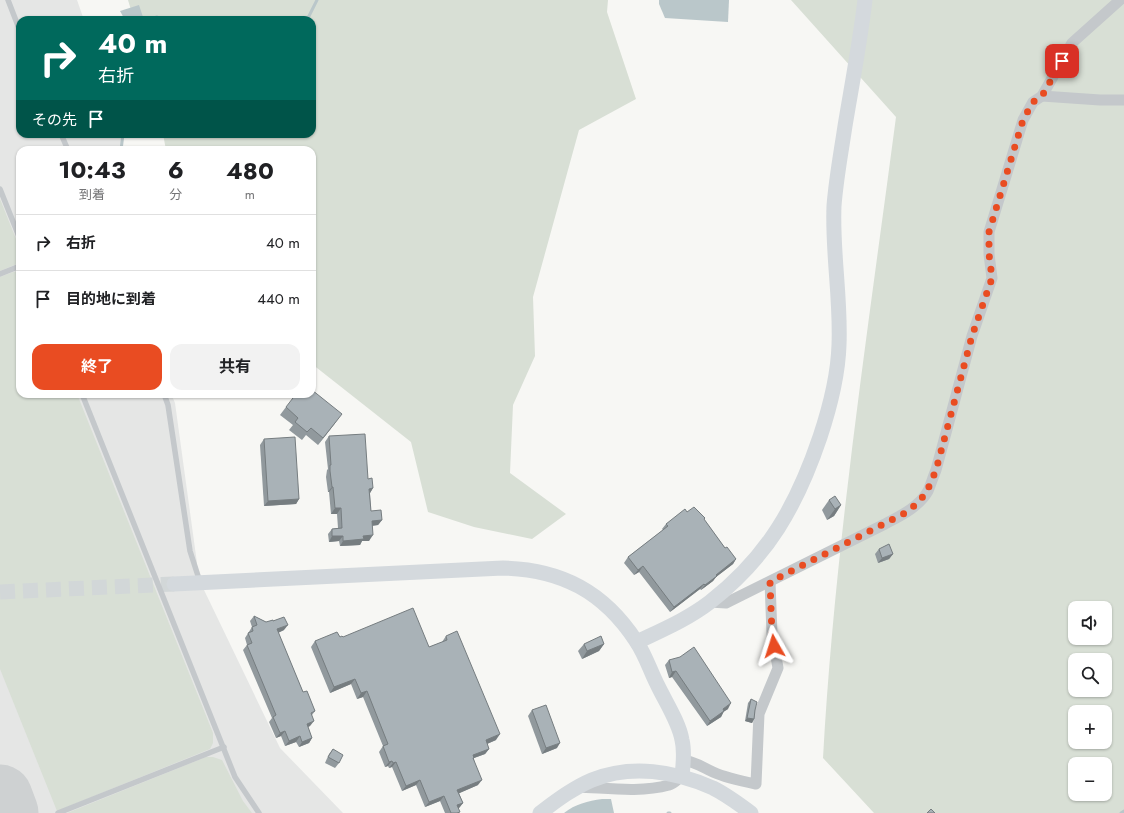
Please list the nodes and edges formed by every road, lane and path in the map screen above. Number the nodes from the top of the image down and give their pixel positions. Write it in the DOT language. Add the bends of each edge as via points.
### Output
graph roads {
  1 [pos="8,0"];
  2 [pos="865,0"];
  3 [pos="1120,0"];
  4 [pos="16,21"];
  5 [pos="1042,96"];
  6 [pos="1124,100"];
  7 [pos="0,189"];
  8 [pos="16,229"];
  9 [pos="16,268"];
  10 [pos="0,274"];
  11 [pos="84,398"];
  12 [pos="165,398"];
  13 [pos="201,582"];
  14 [pos="770,582"];
  15 [pos="174,584"];
  16 [pos="710,602"];
  17 [pos="637,642"];
  18 [pos="224,747"];
  19 [pos="683,760"];
  20 [pos="682,776"];
  21 [pos="58,813"];
  22 [pos="259,813"];
  23 [pos="540,813"];
  24 [pos="752,813"];
  1 -- 4 [label="lane"];
  2 -- 16 [label="street" via="834,205 839,315 838,364 834,390 809,468 779,529 761,554"];
  3 -- 5 [label="street" via="1072,43"];
  5 -- 6 [label="street"];
  5 -- 14 [label="street" via="1033,102 1023,120 989,232 992,278 972,336 928,491 907,512"];
  7 -- 8 [label="lane"];
  9 -- 10 [label="lane"];
  11 -- 18 [label="lane"];
  12 -- 13 [label="lane" via="190,551"];
  13 -- 15 [label="street"];
  13 -- 17 [label="street" via="503,568 545,572 591,593 622,621"];
  14 -- 16 [label="street" via="726,603"];
  14 -- 19 [label="street" via="772,634 778,668 759,714 756,784 734,779 695,762"];
  16 -- 17 [label="street" via="675,624"];
  17 -- 19 [label="street" via="676,723 682,740"];
  18 -- 21 [label="lane"];
  18 -- 22 [label="lane" via="235,777"];
  19 -- 20 [label="street"];
  20 -- 23 [label="street" via="641,771 598,778 577,788"];
  20 -- 24 [label="street" via="714,789"];
}
